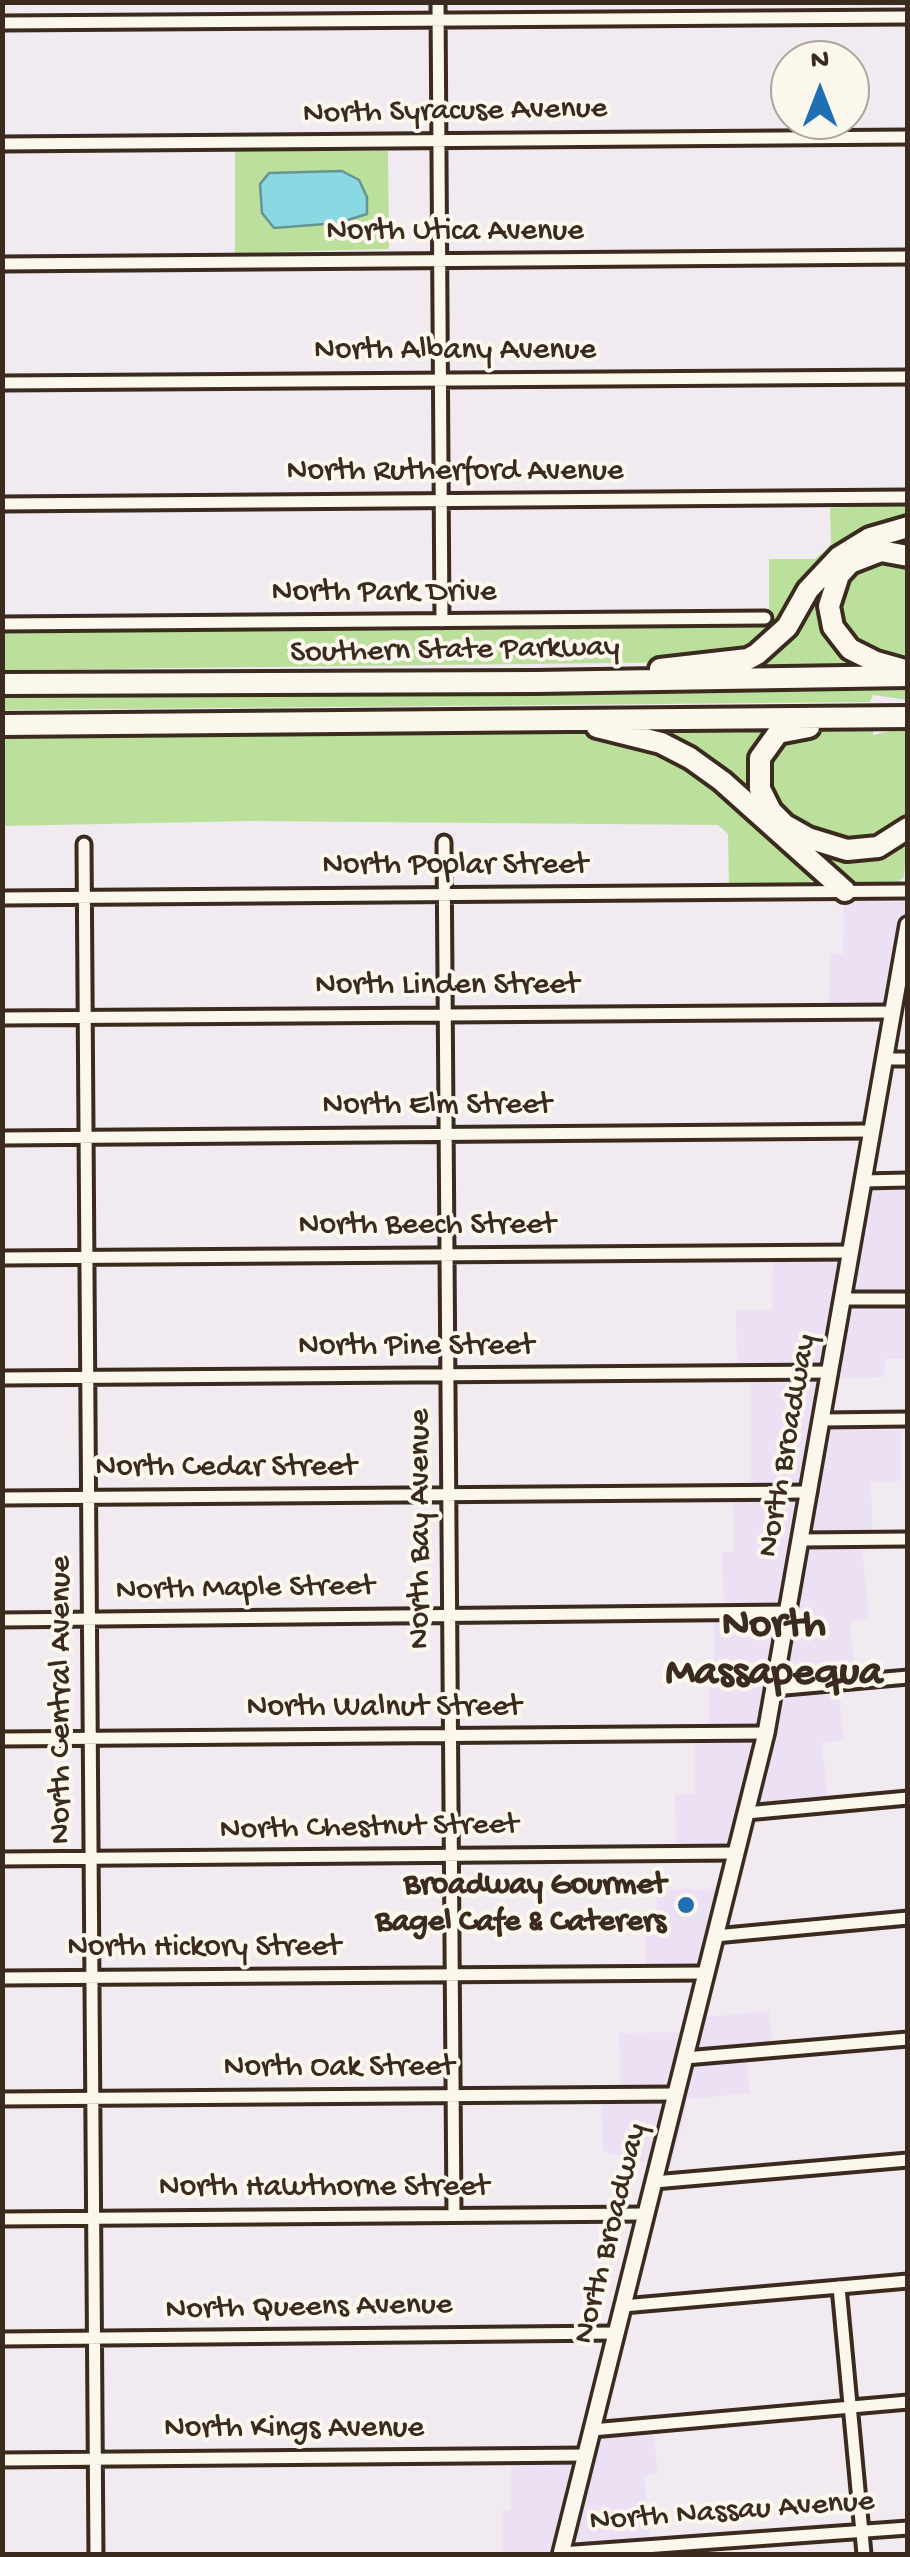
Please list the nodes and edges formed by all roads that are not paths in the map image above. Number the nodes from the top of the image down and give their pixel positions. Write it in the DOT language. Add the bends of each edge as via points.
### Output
graph roads {
  1 [pos="438,2"];
  2 [pos="908,17"];
  3 [pos="438,20"];
  4 [pos="2,23"];
  5 [pos="908,137"];
  6 [pos="439,140"];
  7 [pos="2,144"];
  8 [pos="908,257"];
  9 [pos="440,261"];
  10 [pos="2,264"];
  11 [pos="908,377"];
  12 [pos="441,380"];
  13 [pos="2,384"];
  14 [pos="908,497"];
  15 [pos="442,500"];
  16 [pos="2,504"];
  17 [pos="908,527"];
  18 [pos="908,556"];
  19 [pos="765,618"];
  20 [pos="442,621"];
  21 [pos="2,624"];
  22 [pos="908,673"];
  23 [pos="536,682"];
  24 [pos="2,684"];
  25 [pos="908,717"];
  26 [pos="546,718"];
  27 [pos="2,725"];
  28 [pos="908,828"];
  29 [pos="444,842"];
  30 [pos="84,844"];
  31 [pos="845,892"];
  32 [pos="908,892"];
  33 [pos="445,894"];
  34 [pos="84,897"];
  35 [pos="2,898"];
  36 [pos="908,925"];
  37 [pos="892,1012"];
  38 [pos="446,1014"];
  39 [pos="85,1017"];
  40 [pos="2,1018"];
  41 [pos="884,1059"];
  42 [pos="908,1059"];
  43 [pos="872,1131"];
  44 [pos="446,1135"];
  45 [pos="86,1137"];
  46 [pos="2,1138"];
  47 [pos="908,1180"];
  48 [pos="864,1181"];
  49 [pos="851,1252"];
  50 [pos="447,1255"];
  51 [pos="87,1257"];
  52 [pos="2,1258"];
  53 [pos="843,1299"];
  54 [pos="908,1299"];
  55 [pos="830,1372"];
  56 [pos="448,1375"];
  57 [pos="2,1378"];
  58 [pos="88,1378"];
  59 [pos="908,1419"];
  60 [pos="822,1420"];
  61 [pos="810,1492"];
  62 [pos="449,1495"];
  63 [pos="2,1498"];
  64 [pos="89,1498"];
  65 [pos="801,1540"];
  66 [pos="908,1540"];
  67 [pos="788,1612"];
  68 [pos="449,1616"];
  69 [pos="90,1619"];
  70 [pos="2,1620"];
  71 [pos="908,1677"];
  72 [pos="774,1689"];
  73 [pos="766,1733"];
  74 [pos="451,1736"];
  75 [pos="90,1738"];
  76 [pos="2,1739"];
  77 [pos="908,1798"];
  78 [pos="746,1813"];
  79 [pos="736,1853"];
  80 [pos="452,1856"];
  81 [pos="2,1859"];
  82 [pos="92,1859"];
  83 [pos="908,1918"];
  84 [pos="715,1936"];
  85 [pos="706,1973"];
  86 [pos="453,1975"];
  87 [pos="2,1978"];
  88 [pos="93,1978"];
  89 [pos="908,2039"];
  90 [pos="684,2058"];
  91 [pos="676,2094"];
  92 [pos="454,2096"];
  93 [pos="93,2098"];
  94 [pos="2,2099"];
  95 [pos="908,2160"];
  96 [pos="654,2182"];
  97 [pos="646,2214"];
  98 [pos="454,2215"];
  99 [pos="2,2218"];
  100 [pos="94,2218"];
  101 [pos="908,2281"];
  102 [pos="839,2287"];
  103 [pos="623,2306"];
  104 [pos="616,2334"];
  105 [pos="95,2338"];
  106 [pos="2,2339"];
  107 [pos="908,2402"];
  108 [pos="850,2407"];
  109 [pos="592,2430"];
  110 [pos="586,2455"];
  111 [pos="96,2459"];
  112 [pos="2,2460"];
  113 [pos="908,2528"];
  114 [pos="862,2533"];
  115 [pos="96,2554"];
  116 [pos="561,2554"];
  117 [pos="864,2554"];
  1 -- 3 [label="street"];
  2 -- 3 [label="street"];
  3 -- 4 [label="street"];
  3 -- 6 [label="street"];
  5 -- 6 [label="street, North Syracuse Avenue"];
  6 -- 7 [label="street, North Syracuse Avenue"];
  6 -- 9 [label="street"];
  8 -- 9 [label="street, North Utica Avenue"];
  9 -- 10 [label="street, North Utica Avenue"];
  9 -- 12 [label="street"];
  11 -- 12 [label="street, North Albany Avenue"];
  12 -- 13 [label="street, North Albany Avenue"];
  12 -- 15 [label="street"];
  14 -- 15 [label="street, North Rutherford Avenue"];
  15 -- 16 [label="street, North Rutherford Avenue"];
  15 -- 20 [label="street"];
  17 -- 23 [label="highway" via="840,556 771,645 748,659"];
  18 -- 22 [label="highway" via="881,551 850,563 828,606 833,627 850,649"];
  19 -- 20 [label="street, North Park Drive"];
  20 -- 21 [label="street, North Park Drive"];
  22 -- 23 [label="highway, Southern State Parkway"];
  23 -- 24 [label="highway, Southern State Parkway"];
  25 -- 26 [label="highway, Southern State Parkway"];
  25 -- 28 [label="highway" via="778,733 764,748 758,771 771,811 828,846 878,847"];
  26 -- 27 [label="highway, Southern State Parkway"];
  26 -- 31 [label="highway" via="623,732 690,758"];
  29 -- 33 [label="street, North Bay Avenue"];
  30 -- 34 [label="street, North Central Avenue"];
  31 -- 32 [label="street, North Poplar Street"];
  31 -- 33 [label="street, North Poplar Street"];
  33 -- 34 [label="street, North Poplar Street"];
  33 -- 38 [label="street, North Bay Avenue"];
  34 -- 35 [label="street, North Poplar Street"];
  34 -- 39 [label="street, North Central Avenue"];
  36 -- 37 [label="main road, North Broadway"];
  37 -- 38 [label="street, North Linden Street"];
  37 -- 41 [label="main road, North Broadway"];
  38 -- 39 [label="street, North Linden Street"];
  38 -- 44 [label="street, North Bay Avenue"];
  39 -- 40 [label="street, North Linden Street"];
  39 -- 45 [label="street, North Central Avenue"];
  41 -- 42 [label="street"];
  41 -- 43 [label="main road, North Broadway"];
  43 -- 44 [label="street, North Elm Street"];
  43 -- 48 [label="main road, North Broadway"];
  44 -- 45 [label="street, North Elm Street"];
  44 -- 50 [label="street, North Bay Avenue"];
  45 -- 46 [label="street, North Elm Street"];
  45 -- 51 [label="street, North Central Avenue"];
  47 -- 48 [label="street"];
  48 -- 49 [label="main road, North Broadway"];
  49 -- 50 [label="street, North Beech Street"];
  49 -- 53 [label="main road, North Broadway"];
  50 -- 51 [label="street, North Beech Street"];
  50 -- 56 [label="street, North Bay Avenue"];
  51 -- 52 [label="street, North Beech Street"];
  51 -- 58 [label="street, North Central Avenue"];
  53 -- 54 [label="street"];
  53 -- 55 [label="main road, North Broadway"];
  55 -- 56 [label="street, North Pine Street"];
  55 -- 60 [label="main road, North Broadway"];
  56 -- 58 [label="street, North Pine Street"];
  56 -- 62 [label="street, North Bay Avenue"];
  57 -- 58 [label="street, North Pine Street"];
  58 -- 64 [label="street, North Central Avenue"];
  59 -- 60 [label="street"];
  60 -- 61 [label="main road, North Broadway"];
  61 -- 62 [label="street, North Cedar Street"];
  61 -- 65 [label="main road, North Broadway"];
  62 -- 64 [label="street, North Cedar Street"];
  62 -- 68 [label="street, North Bay Avenue"];
  63 -- 64 [label="street, North Cedar Street"];
  64 -- 69 [label="street, North Central Avenue"];
  65 -- 66 [label="street"];
  65 -- 67 [label="main road, North Broadway"];
  67 -- 68 [label="street, North Maple Street"];
  67 -- 72 [label="main road, North Broadway"];
  68 -- 69 [label="street, North Maple Street"];
  68 -- 74 [label="street, North Bay Avenue"];
  69 -- 70 [label="street, North Maple Street"];
  69 -- 75 [label="street, North Central Avenue"];
  71 -- 72 [label="street"];
  72 -- 73 [label="main road, North Broadway"];
  73 -- 74 [label="street, North Walnut Street"];
  73 -- 78 [label="main road, North Broadway"];
  74 -- 75 [label="street, North Walnut Street"];
  74 -- 80 [label="street, North Bay Avenue"];
  75 -- 76 [label="street, North Walnut Street"];
  75 -- 82 [label="street, North Central Avenue"];
  77 -- 78 [label="street"];
  78 -- 79 [label="main road, North Broadway"];
  79 -- 80 [label="street, North Chestnut Street"];
  79 -- 84 [label="main road, North Broadway"];
  80 -- 82 [label="street, North Chestnut Street"];
  80 -- 86 [label="street, North Bay Avenue"];
  81 -- 82 [label="street, North Chestnut Street"];
  82 -- 88 [label="street, North Central Avenue"];
  83 -- 84 [label="street"];
  84 -- 85 [label="main road, North Broadway"];
  85 -- 86 [label="street, North Hickory Street"];
  85 -- 90 [label="main road, North Broadway"];
  86 -- 88 [label="street, North Hickory Street"];
  86 -- 92 [label="street, North Bay Avenue"];
  87 -- 88 [label="street, North Hickory Street"];
  88 -- 93 [label="street, North Central Avenue"];
  89 -- 90 [label="street"];
  90 -- 91 [label="main road, North Broadway"];
  91 -- 92 [label="street, North Oak Street"];
  91 -- 96 [label="main road, North Broadway"];
  92 -- 93 [label="street, North Oak Street"];
  92 -- 98 [label="street, North Bay Avenue"];
  93 -- 94 [label="street, North Oak Street"];
  93 -- 100 [label="street, North Central Avenue"];
  95 -- 96 [label="street"];
  96 -- 97 [label="main road, North Broadway"];
  97 -- 98 [label="street, North Hawthorne Street"];
  97 -- 103 [label="main road, North Broadway"];
  98 -- 100 [label="street, North Hawthorne Street"];
  99 -- 100 [label="street, North Hawthorne Street"];
  100 -- 105 [label="street, North Central Avenue"];
  101 -- 102 [label="street"];
  102 -- 103 [label="street"];
  102 -- 108 [label="street"];
  103 -- 104 [label="main road, North Broadway"];
  104 -- 105 [label="street, North Queens Avenue"];
  104 -- 109 [label="main road, North Broadway"];
  105 -- 106 [label="street, North Queens Avenue"];
  105 -- 111 [label="street, North Central Avenue"];
  107 -- 108 [label="street"];
  108 -- 109 [label="street"];
  108 -- 114 [label="street"];
  109 -- 110 [label="main road, North Broadway"];
  110 -- 111 [label="street, North Kings Avenue"];
  110 -- 116 [label="main road, North Broadway"];
  111 -- 112 [label="street, North Kings Avenue"];
  111 -- 115 [label="street, North Central Avenue"];
  113 -- 114 [label="street, North Nassau Avenue"];
  114 -- 116 [label="street, North Nassau Avenue"];
  114 -- 117 [label="street"];
}
